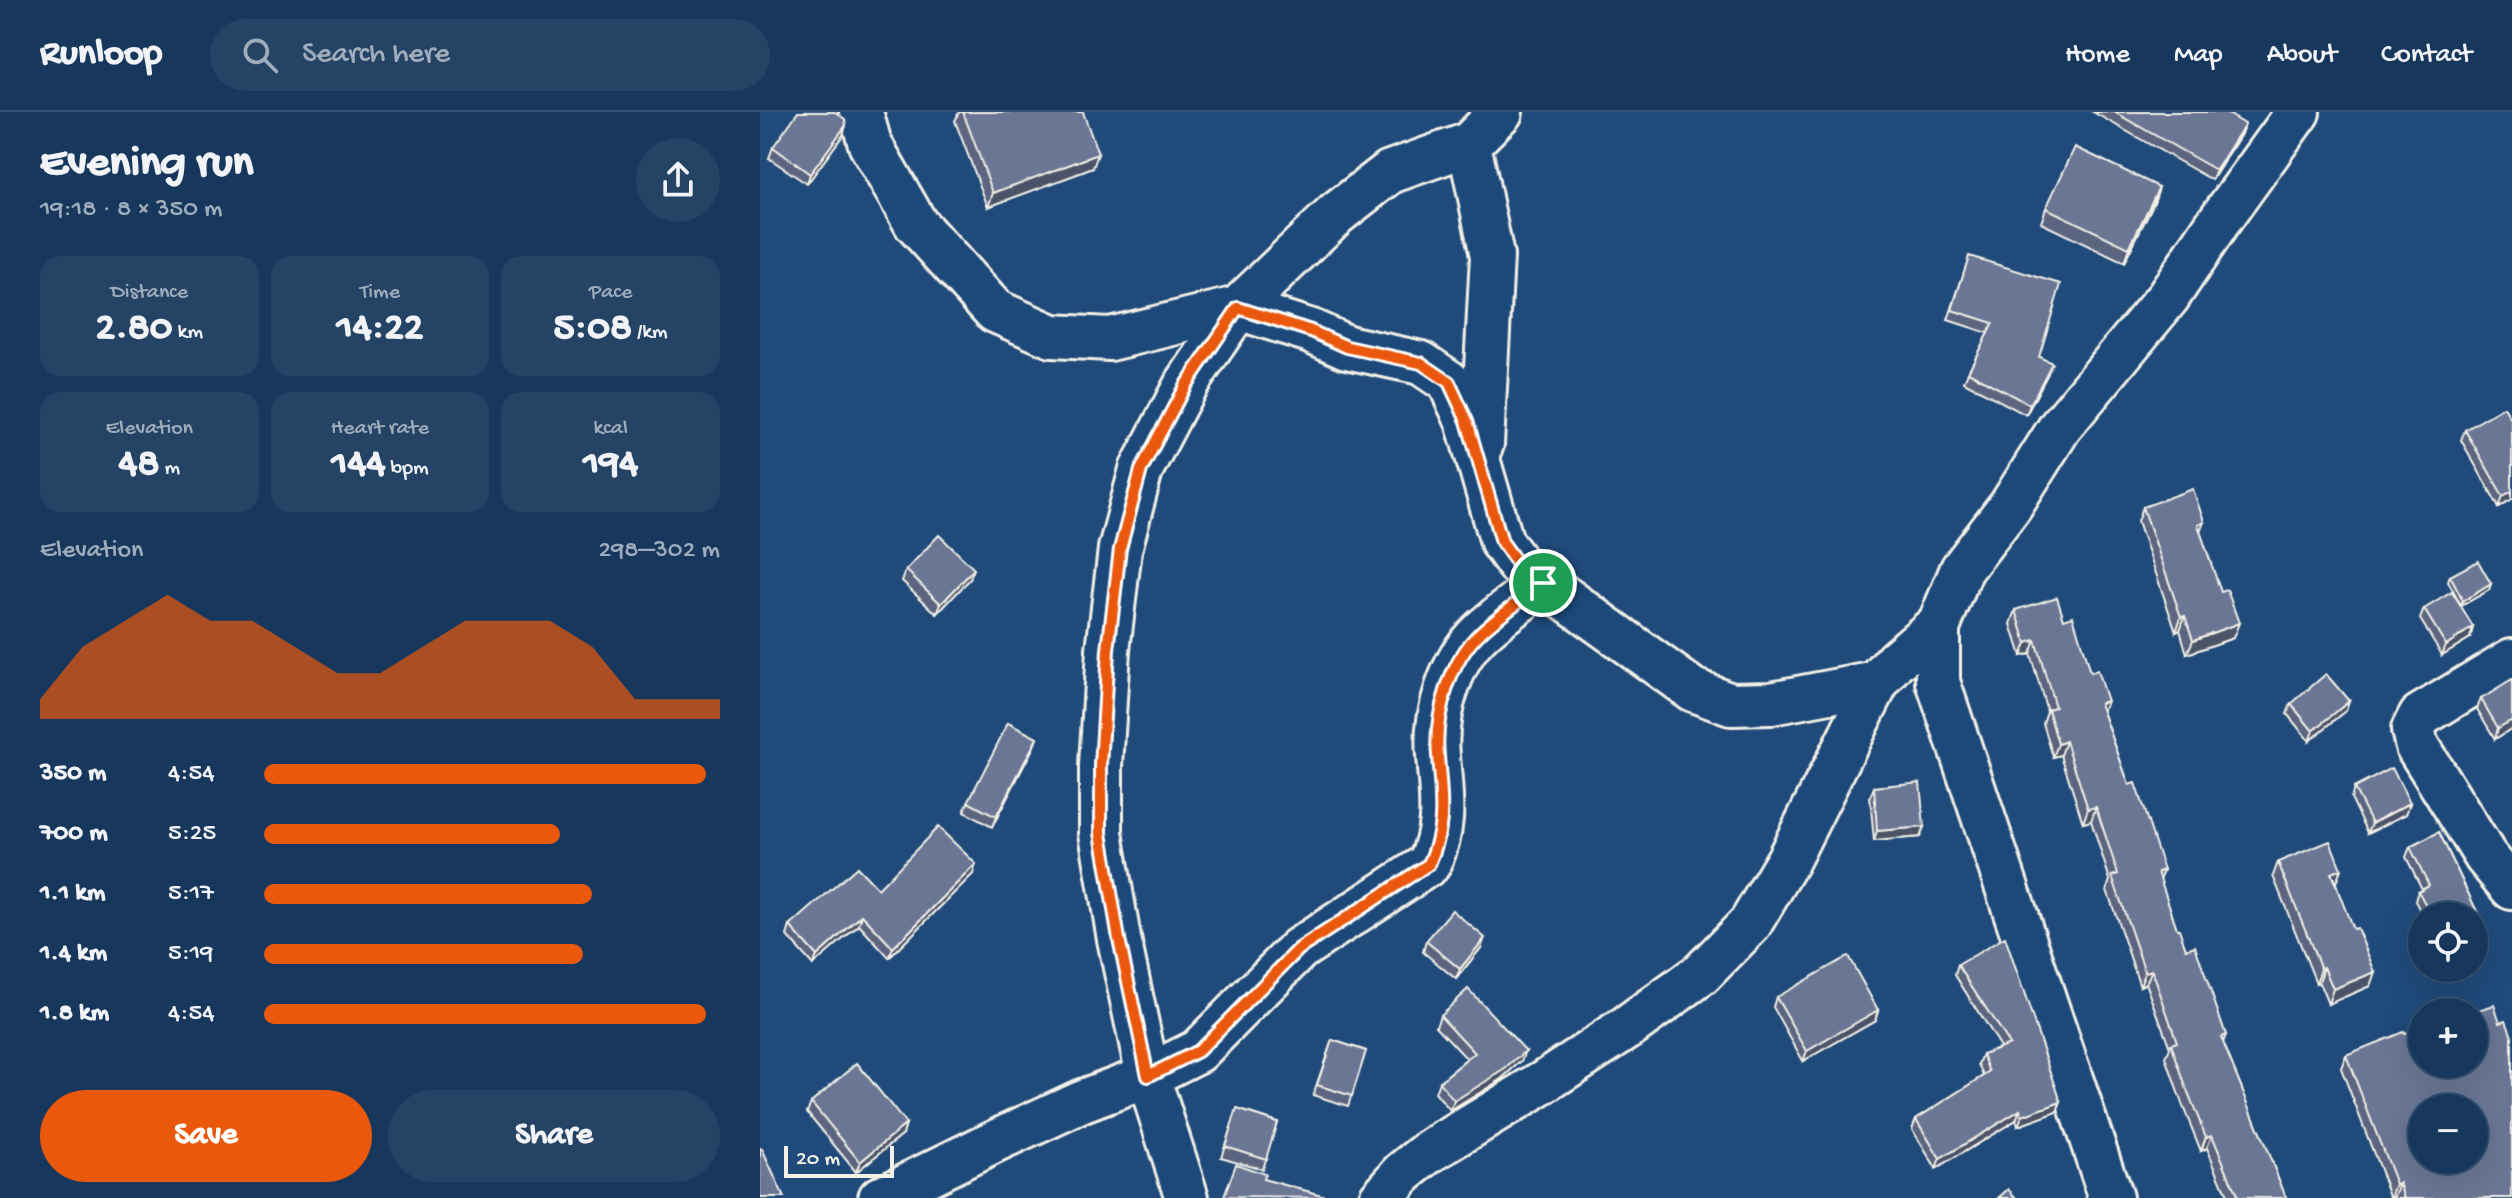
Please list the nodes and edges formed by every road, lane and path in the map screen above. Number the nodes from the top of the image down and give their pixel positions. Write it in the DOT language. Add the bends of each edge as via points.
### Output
graph roads {
  1 [pos="861,112"];
  2 [pos="1501,112"];
  3 [pos="2298,112"];
  4 [pos="1469,144"];
  5 [pos="1238,308"];
  6 [pos="1481,469"];
  7 [pos="1543,583"];
  8 [pos="1939,624"];
  9 [pos="2512,660"];
  10 [pos="1877,683"];
  11 [pos="2512,888"];
  12 [pos="1148,1076"];
  13 [pos="880,1198"];
  14 [pos="1187,1198"];
  15 [pos="1381,1198"];
  16 [pos="2111,1198"];
  1 -- 5 [label="street" via="870,144 916,224 995,311 1052,336 1110,339"];
  2 -- 4 [label="street"];
  3 -- 8 [label="street" via="2168,297 2060,427 1962,569"];
  4 -- 5 [label="street" via="1390,172 1336,214"];
  4 -- 6 [label="street" via="1492,256"];
  5 -- 6 [label="street" via="1347,347 1421,363 1449,382"];
  5 -- 12 [label="street" via="1185,386 1141,470 1120,549 1108,650 1101,833"];
  6 -- 7 [label="street" via="1502,542 1518,564"];
  7 -- 10 [label="street" via="1693,690 1731,704 1771,703"];
  7 -- 12 [label="street" via="1479,634 1442,703 1437,748 1440,841 1429,864 1299,949 1198,1051"];
  8 -- 10 [label="street"];
  8 -- 16 [label="street" via="1938,682"];
  9 -- 11 [label="street" via="2420,716 2413,730 2417,746 2486,857"];
  10 -- 15 [label="street" via="1750,924 1701,974 1604,1043 1429,1152"];
  12 -- 13 [label="street" via="1080,1102"];
  12 -- 14 [label="street"];
}
